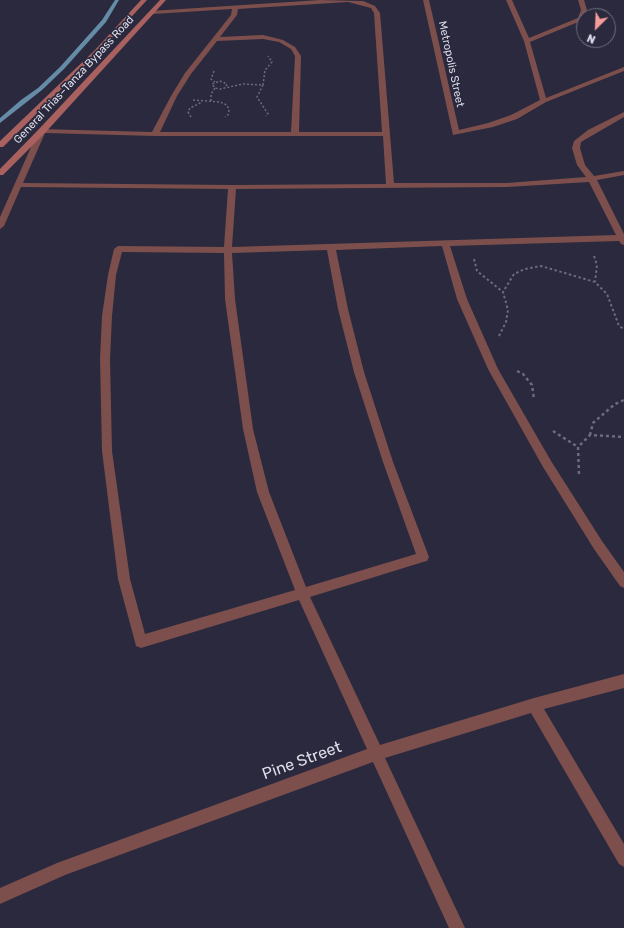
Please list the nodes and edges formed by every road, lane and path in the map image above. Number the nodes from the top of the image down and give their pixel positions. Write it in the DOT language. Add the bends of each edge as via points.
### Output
graph roads {
  1 [pos="144,0"];
  2 [pos="164,0"];
  3 [pos="426,0"];
  4 [pos="509,0"];
  5 [pos="581,0"];
  6 [pos="236,6"];
  7 [pos="153,12"];
  8 [pos="214,39"];
  9 [pos="527,41"];
  10 [pos="264,56"];
  11 [pos="215,68"];
  12 [pos="624,69"];
  13 [pos="215,82"];
  14 [pos="264,85"];
  15 [pos="226,86"];
  16 [pos="215,88"];
  17 [pos="211,101"];
  18 [pos="544,101"];
  19 [pos="624,114"];
  20 [pos="222,119"];
  21 [pos="263,119"];
  22 [pos="195,120"];
  23 [pos="42,131"];
  24 [pos="155,134"];
  25 [pos="295,134"];
  26 [pos="386,134"];
  27 [pos="0,145"];
  28 [pos="0,173"];
  29 [pos="624,173"];
  30 [pos="592,179"];
  31 [pos="18,185"];
  32 [pos="390,185"];
  33 [pos="232,187"];
  34 [pos="0,226"];
  35 [pos="587,239"];
  36 [pos="623,240"];
  37 [pos="469,242"];
  38 [pos="445,243"];
  39 [pos="331,247"];
  40 [pos="228,250"];
  41 [pos="595,282"];
  42 [pos="503,292"];
  43 [pos="624,329"];
  44 [pos="497,341"];
  45 [pos="516,371"];
  46 [pos="624,400"];
  47 [pos="534,401"];
  48 [pos="551,431"];
  49 [pos="590,435"];
  50 [pos="624,436"];
  51 [pos="578,447"];
  52 [pos="579,477"];
  53 [pos="624,582"];
  54 [pos="302,593"];
  55 [pos="624,681"];
  56 [pos="534,705"];
  57 [pos="377,754"];
  58 [pos="624,859"];
  59 [pos="0,896"];
  60 [pos="457,928"];
  1 -- 27 [label="main road, General Trias–Tanza Bypass Road" via="97,52"];
  2 -- 7 [label="main road, General Trias–Tanza Bypass Road"];
  3 -- 18 [label="street, Metropolis Street" via="456,133 490,126"];
  4 -- 9 [label="street"];
  5 -- 9 [label="street" via="584,10 581,18"];
  6 -- 7 [label="street"];
  6 -- 8 [label="street" via="234,15"];
  6 -- 26 [label="street" via="348,0 373,7 377,13"];
  7 -- 23 [label="main road, General Trias–Tanza Bypass Road"];
  8 -- 24 [label="street" via="188,72"];
  8 -- 25 [label="street" via="263,37 281,41 293,48 298,56"];
  9 -- 18 [label="street"];
  10 -- 14 [label="path" via="270,56 272,62 265,70"];
  11 -- 13 [label="path" via="211,79"];
  12 -- 18 [label="street"];
  13 -- 15 [label="path" via="224,82"];
  13 -- 16 [label="path" via="212,84"];
  14 -- 15 [label="path"];
  14 -- 21 [label="path" via="257,97 268,114"];
  15 -- 16 [label="path"];
  16 -- 17 [label="path" via="211,94"];
  17 -- 20 [label="path" via="227,105 230,110"];
  17 -- 22 [label="path" via="195,104 190,108 188,112"];
  19 -- 30 [label="street" via="578,141 577,156"];
  23 -- 24 [label="street"];
  23 -- 28 [label="main road, General Trias–Tanza Bypass Road"];
  23 -- 31 [label="street"];
  24 -- 25 [label="street"];
  25 -- 26 [label="street"];
  26 -- 32 [label="street"];
  29 -- 30 [label="street"];
  30 -- 32 [label="street" via="507,185"];
  30 -- 36 [label="street"];
  31 -- 33 [label="street"];
  31 -- 34 [label="street"];
  32 -- 33 [label="street"];
  33 -- 40 [label="street"];
  35 -- 36 [label="street"];
  35 -- 37 [label="street"];
  35 -- 41 [label="path" via="597,265"];
  37 -- 38 [label="street"];
  37 -- 42 [label="path" via="477,271"];
  38 -- 39 [label="street"];
  38 -- 53 [label="street" via="462,298 493,369 547,464"];
  39 -- 40 [label="street"];
  39 -- 54 [label="street" via="343,309 360,372 388,462 423,557"];
  40 -- 54 [label="street" via="230,298 248,429 263,492"];
  40 -- 54 [label="street" via="118,249 107,316 105,402 107,452 124,579 141,642"];
  41 -- 42 [label="path" via="541,266 514,274"];
  41 -- 43 [label="path" via="607,294 619,326"];
  42 -- 44 [label="path" via="508,310 506,322"];
  45 -- 47 [label="path" via="523,374 532,385"];
  46 -- 49 [label="path" via="615,404 593,423"];
  48 -- 51 [label="path"];
  49 -- 50 [label="path"];
  49 -- 51 [label="path"];
  51 -- 52 [label="path"];
  54 -- 57 [label="street"];
  55 -- 56 [label="street, Pine Street"];
  56 -- 57 [label="street, Pine Street"];
  56 -- 58 [label="street"];
  57 -- 59 [label="street, Pine Street" via="62,868"];
  57 -- 60 [label="street"];
}
